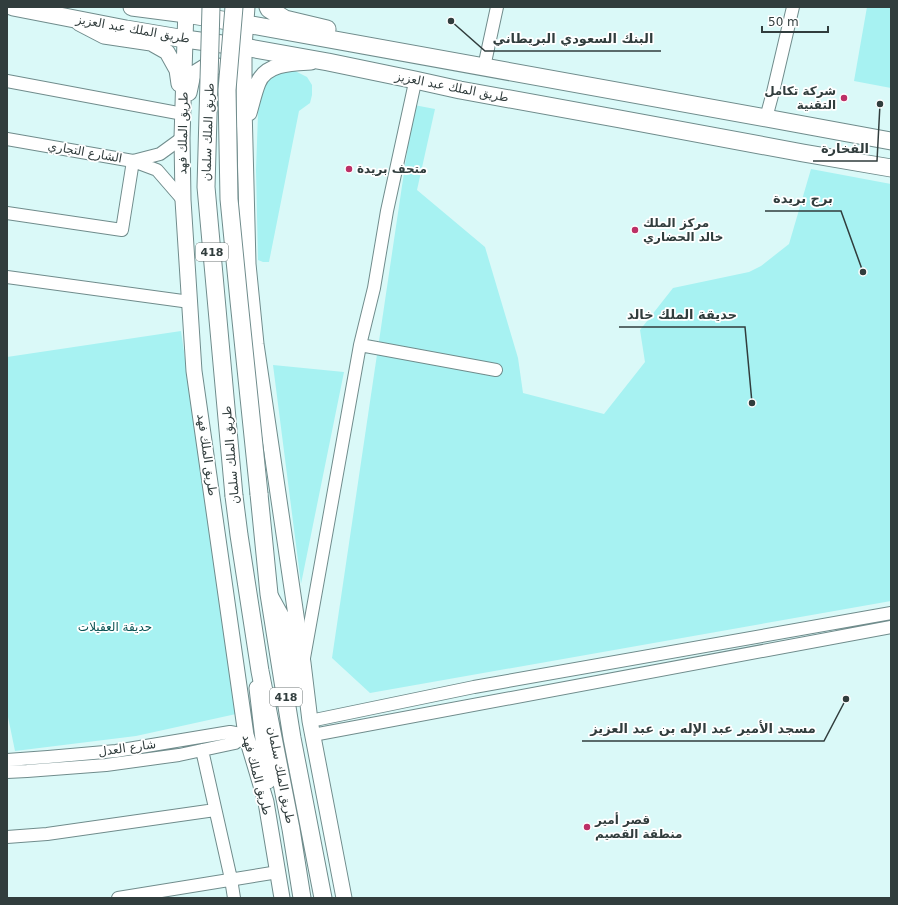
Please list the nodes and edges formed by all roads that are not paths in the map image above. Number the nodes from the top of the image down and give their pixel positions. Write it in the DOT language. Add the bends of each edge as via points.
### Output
graph roads {
  1 [pos="13,7"];
  2 [pos="132,7"];
  3 [pos="211,7"];
  4 [pos="234,7"];
  5 [pos="247,7"];
  6 [pos="268,7"];
  7 [pos="497,7"];
  8 [pos="793,7"];
  9 [pos="186,11"];
  10 [pos="71,18"];
  11 [pos="246,24"];
  12 [pos="185,39"];
  13 [pos="244,47"];
  14 [pos="398,52"];
  15 [pos="323,61"];
  16 [pos="484,67"];
  17 [pos="415,80"];
  18 [pos="7,81"];
  19 [pos="244,106"];
  20 [pos="183,114"];
  21 [pos="766,118"];
  22 [pos="244,130"];
  23 [pos="7,138"];
  24 [pos="182,138"];
  25 [pos="891,141"];
  26 [pos="133,161"];
  27 [pos="891,168"];
  28 [pos="183,200"];
  29 [pos="7,213"];
  30 [pos="7,277"];
  31 [pos="190,302"];
  32 [pos="360,345"];
  33 [pos="496,370"];
  34 [pos="269,594"];
  35 [pos="891,612"];
  36 [pos="891,627"];
  37 [pos="304,664"];
  38 [pos="260,672"];
  39 [pos="311,728"];
  40 [pos="246,735"];
  41 [pos="202,750"];
  42 [pos="7,758"];
  43 [pos="7,772"];
  44 [pos="266,802"];
  45 [pos="216,810"];
  46 [pos="7,836"];
  47 [pos="278,872"];
  48 [pos="231,879"];
  49 [pos="118,898"];
  50 [pos="234,898"];
  51 [pos="282,898"];
  52 [pos="302,898"];
  53 [pos="324,898"];
  54 [pos="344,898"];
  1 -- 10 [label="highway, طريق الملك عبد العزيز"];
  2 -- 9 [label="highway, طريق الملك عبد العزيز"];
  3 -- 38 [label="highway, طريق الملك سلمان / 418, bridge" via="206,187 234,496"];
  4 -- 34 [label="highway, طريق الملك سلمان / 418, bridge" via="228,90 229,199"];
  5 -- 11 [label="main road"];
  6 -- 14 [label="highway" via="285,19 332,30"];
  7 -- 16 [label="street"];
  8 -- 21 [label="street"];
  9 -- 11 [label="highway, طريق الملك عبد العزيز"];
  9 -- 12 [label="main road, طريق الملك فهد"];
  10 -- 12 [label="highway, طريق الملك عبد العزيز"];
  10 -- 20 [label="main road" via="104,36 150,43 167,52 177,70"];
  11 -- 13 [label="main road"];
  11 -- 14 [label="highway, طريق الملك عبد العزيز"];
  12 -- 13 [label="highway, طريق الملك عبد العزيز"];
  12 -- 20 [label="main road, طريق الملك فهد"];
  13 -- 15 [label="highway, طريق الملك عبد العزيز"];
  13 -- 19 [label="main road"];
  14 -- 16 [label="highway, طريق الملك عبد العزيز"];
  15 -- 17 [label="highway, طريق الملك عبد العزيز"];
  15 -- 22 [label="main road" via="276,66 264,73 258,82"];
  16 -- 21 [label="highway, طريق الملك عبد العزيز"];
  17 -- 27 [label="highway, طريق الملك عبد العزيز"];
  17 -- 32 [label="street" via="387,211 374,288"];
  18 -- 20 [label="street"];
  19 -- 20 [label="main road" via="240,81 232,69 209,64 193,74"];
  19 -- 22 [label="main road"];
  20 -- 24 [label="main road, طريق الملك فهد"];
  21 -- 25 [label="highway, طريق الملك عبد العزيز"];
  22 -- 37 [label="main road" via="248,264 256,344"];
  23 -- 26 [label="street, الشارع التجاري"];
  24 -- 26 [label="street, الشارع التجاري" via="160,154"];
  24 -- 28 [label="main road, طريق الملك فهد"];
  26 -- 28 [label="street" via="157,170"];
  26 -- 29 [label="street" via="122,230"];
  28 -- 31 [label="main road, طريق الملك فهد"];
  30 -- 31 [label="street"];
  31 -- 40 [label="main road, طريق الملك فهد" via="194,371"];
  32 -- 33 [label="street"];
  32 -- 37 [label="street"];
  34 -- 39 [label="main road" via="282,618 301,702"];
  34 -- 53 [label="highway, طريق الملك سلمان / 418" via="292,738"];
  35 -- 39 [label="street" via="474,687"];
  36 -- 39 [label="street"];
  37 -- 39 [label="main road"];
  38 -- 44 [label="main road" via="256,690 268,783"];
  38 -- 52 [label="highway, طريق الملك سلمان / 418"];
  39 -- 54 [label="main road"];
  40 -- 41 [label="street" via="235,743"];
  40 -- 42 [label="street, شارع العدل" via="230,732 116,751"];
  40 -- 44 [label="main road, طريق الملك فهد"];
  41 -- 43 [label="street" via="106,765"];
  41 -- 45 [label="street"];
  44 -- 47 [label="main road, طريق الملك فهد"];
  45 -- 46 [label="street" via="47,834"];
  45 -- 48 [label="street"];
  47 -- 48 [label="street"];
  47 -- 51 [label="main road, طريق الملك فهد"];
  48 -- 49 [label="street"];
  48 -- 50 [label="street"];
}
